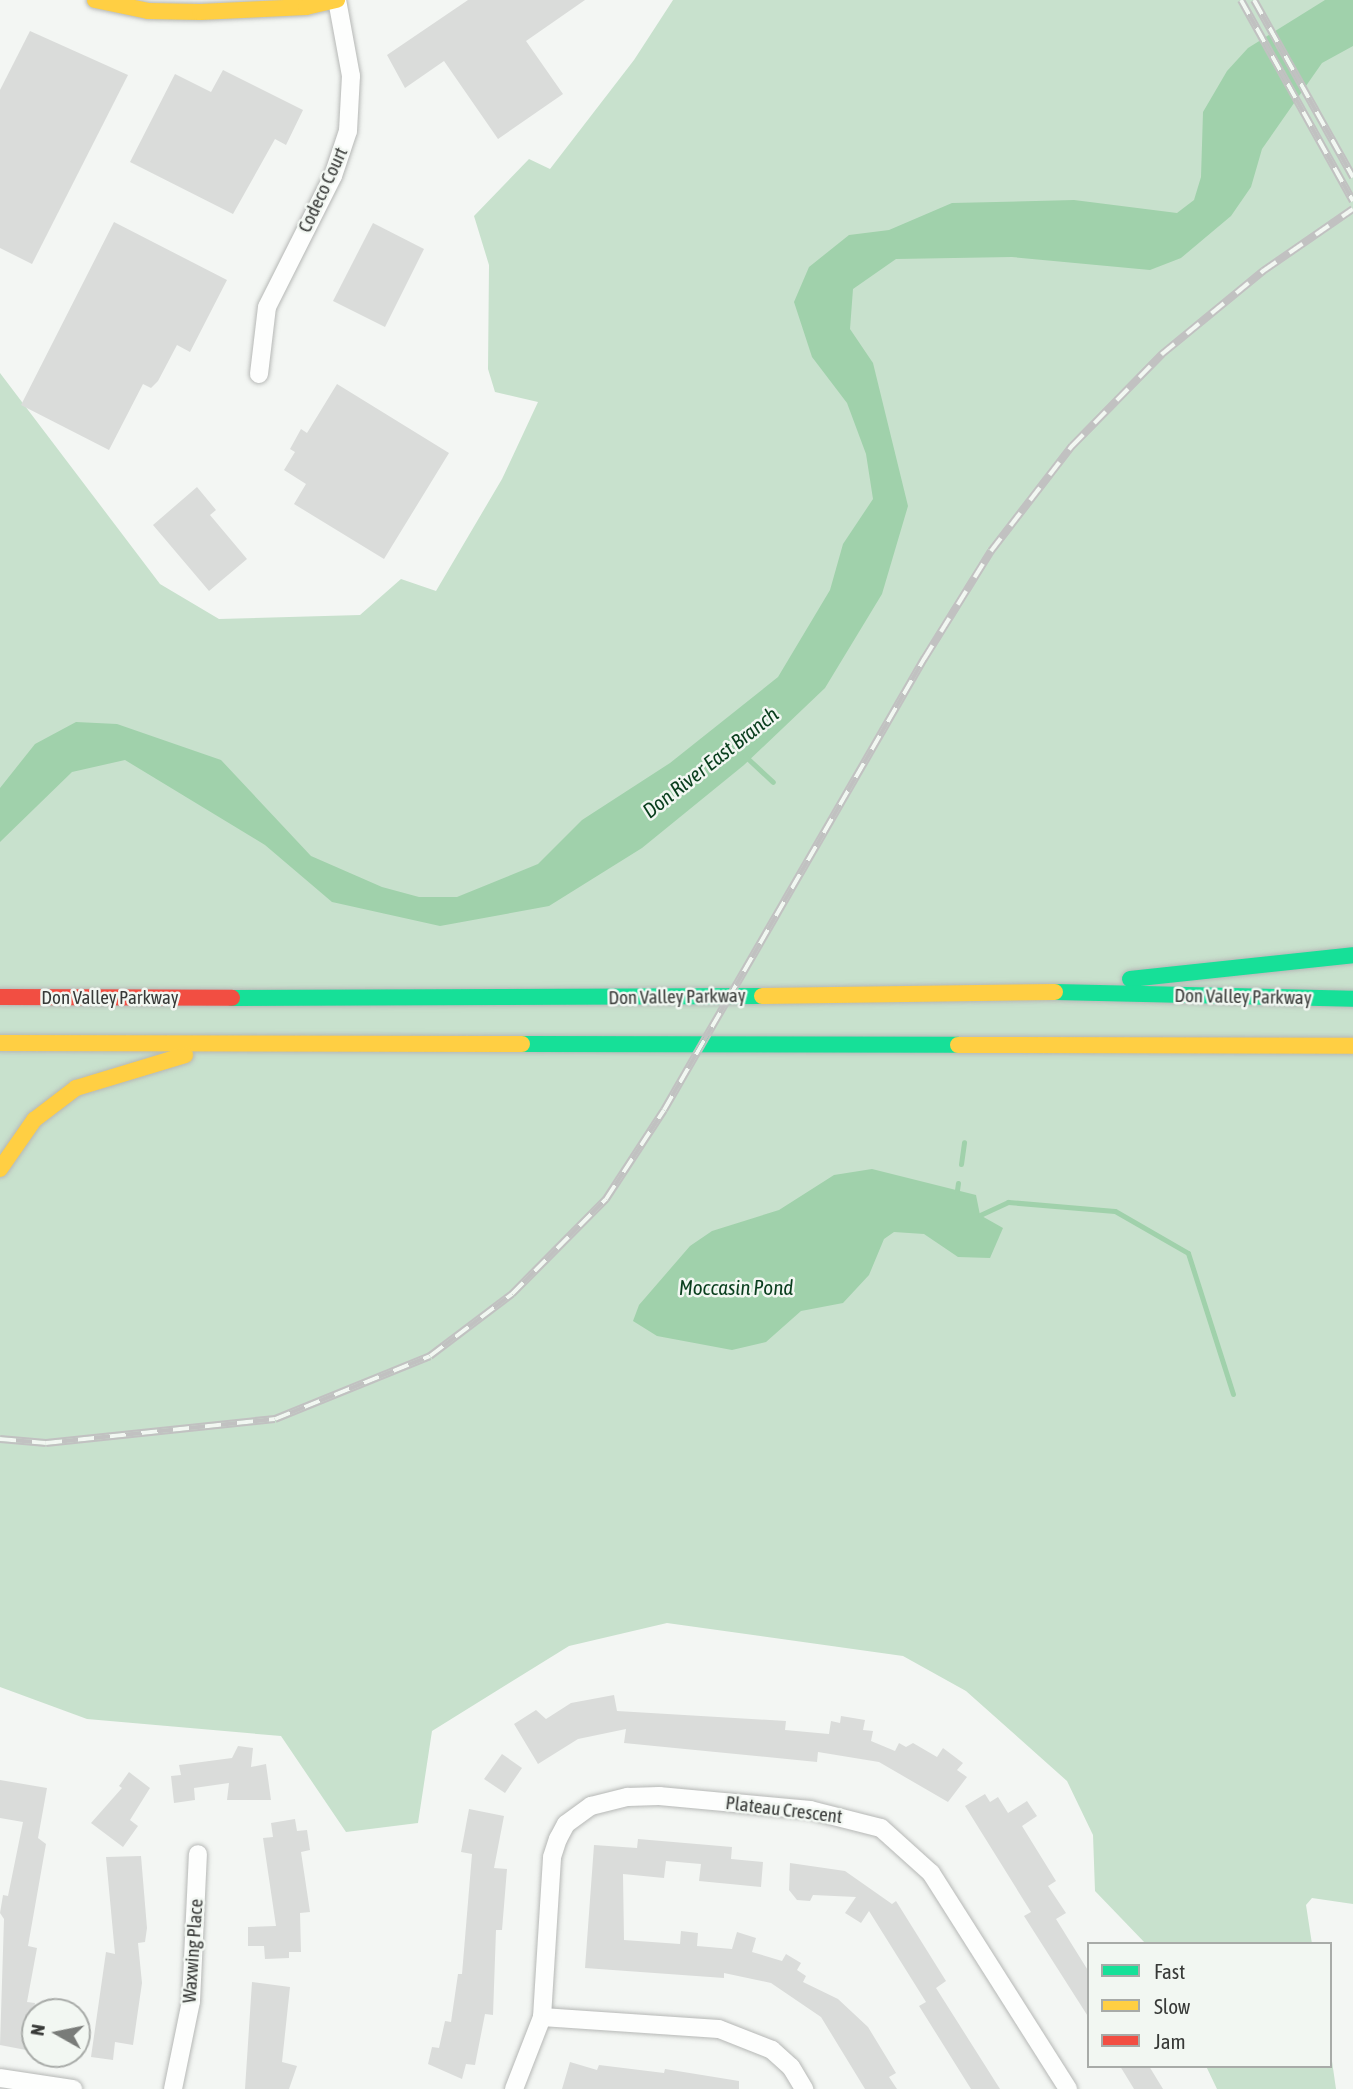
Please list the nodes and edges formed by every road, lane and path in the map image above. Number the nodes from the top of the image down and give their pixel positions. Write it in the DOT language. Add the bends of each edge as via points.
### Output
graph roads {
  1 [pos="95,0"];
  2 [pos="337,0"];
  3 [pos="259,374"];
  4 [pos="1353,955"];
  5 [pos="1091,991"];
  6 [pos="0,997"];
  7 [pos="1353,999"];
  8 [pos="0,1043"];
  9 [pos="214,1045"];
  10 [pos="1353,1046"];
  11 [pos="0,1170"];
  12 [pos="198,1854"];
  13 [pos="542,2017"];
  14 [pos="0,2078"];
  15 [pos="73,2089"];
  16 [pos="173,2089"];
  17 [pos="514,2089"];
  18 [pos="804,2089"];
  19 [pos="1068,2089"];
  1 -- 2 [label="main road" via="148,11 200,12 306,7"];
  2 -- 3 [label="street, Codeco Court" via="351,76 348,131 333,176 267,307"];
  4 -- 5 [label="main road" via="1143,975"];
  5 -- 6 [label="main road, Don Valley Parkway" via="563,999"];
  5 -- 7 [label="main road, Don Valley Parkway" via="1221,999"];
  8 -- 9 [label="main road"];
  9 -- 10 [label="main road"];
  9 -- 11 [label="main road" via="76,1088 34,1120"];
  12 -- 16 [label="street, Waxwing Place" via="191,2001"];
  13 -- 17 [label="street, Plateau Crescent"];
  13 -- 18 [label="street" via="719,2029 772,2050 791,2067"];
  13 -- 19 [label="street, Plateau Crescent" via="552,1857 566,1824 579,1812 628,1797 810,1810 881,1828 931,1873"];
  14 -- 15 [label="street"];
}
